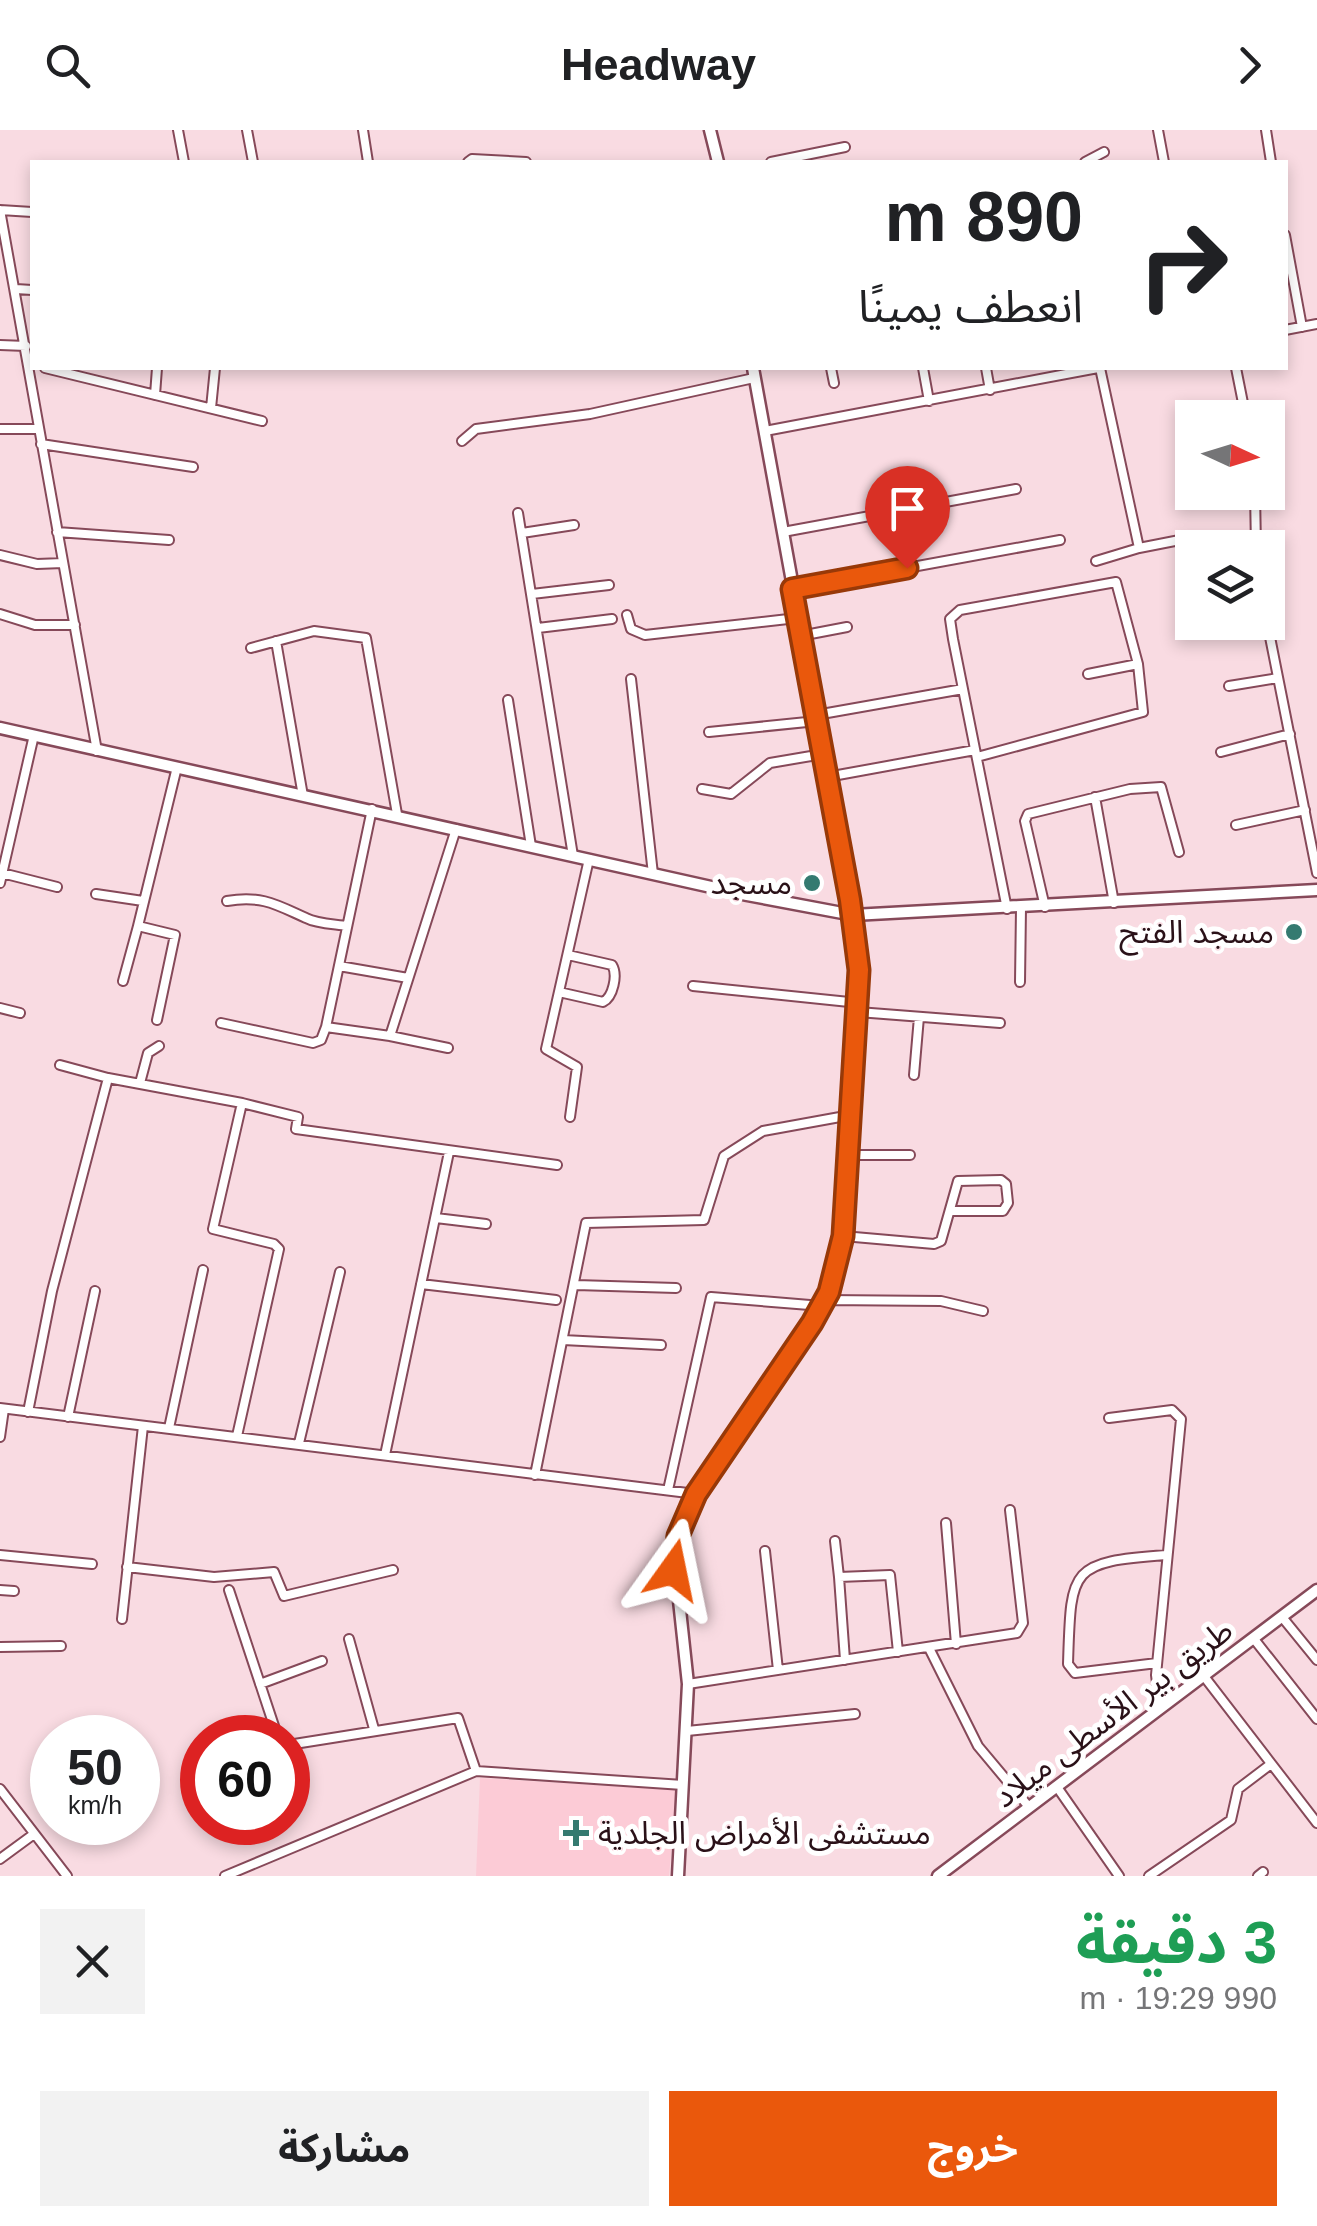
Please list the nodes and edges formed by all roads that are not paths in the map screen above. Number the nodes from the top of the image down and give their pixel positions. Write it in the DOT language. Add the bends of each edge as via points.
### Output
graph roads {
  1 [pos="178,130"];
  2 [pos="247,130"];
  3 [pos="363,130"];
  4 [pos="710,130"];
  5 [pos="1158,130"];
  6 [pos="1266,130"];
  7 [pos="845,147"];
  8 [pos="1104,152"];
  9 [pos="184,160"];
  10 [pos="253,160"];
  11 [pos="368,160"];
  12 [pos="718,160"];
  13 [pos="781,160"];
  14 [pos="1089,160"];
  15 [pos="1164,160"];
  16 [pos="1272,160"];
  17 [pos="0,210"];
  18 [pos="30,212"];
  19 [pos="1288,251"];
  20 [pos="16,289"];
  21 [pos="30,290"];
  22 [pos="1317,324"];
  23 [pos="1302,327"];
  24 [pos="1288,329"];
  25 [pos="0,345"];
  26 [pos="26,346"];
  27 [pos="30,360"];
  28 [pos="32,370"];
  29 [pos="53,370"];
  30 [pos="98,370"];
  31 [pos="157,370"];
  32 [pos="214,370"];
  33 [pos="831,370"];
  34 [pos="923,370"];
  35 [pos="986,370"];
  36 [pos="1089,370"];
  37 [pos="1099,370"];
  38 [pos="1236,370"];
  39 [pos="753,372"];
  40 [pos="98,381"];
  41 [pos="834,384"];
  42 [pos="990,390"];
  43 [pos="155,394"];
  44 [pos="1242,400"];
  45 [pos="929,401"];
  46 [pos="211,408"];
  47 [pos="262,420"];
  48 [pos="0,429"];
  49 [pos="38,429"];
  50 [pos="765,431"];
  51 [pos="462,441"];
  52 [pos="40,444"];
  53 [pos="193,468"];
  54 [pos="1016,489"];
  55 [pos="518,513"];
  56 [pos="574,525"];
  57 [pos="57,532"];
  58 [pos="783,532"];
  59 [pos="522,533"];
  60 [pos="169,540"];
  61 [pos="1060,540"];
  62 [pos="1175,541"];
  63 [pos="1139,548"];
  64 [pos="0,555"];
  65 [pos="1096,561"];
  66 [pos="63,563"];
  67 [pos="609,585"];
  68 [pos="792,589"];
  69 [pos="532,594"];
  70 [pos="0,614"];
  71 [pos="627,616"];
  72 [pos="797,618"];
  73 [pos="612,619"];
  74 [pos="75,626"];
  75 [pos="847,627"];
  76 [pos="538,628"];
  77 [pos="800,636"];
  78 [pos="1271,640"];
  79 [pos="276,641"];
  80 [pos="251,648"];
  81 [pos="1138,664"];
  82 [pos="1088,674"];
  83 [pos="1278,678"];
  84 [pos="631,679"];
  85 [pos="1229,686"];
  86 [pos="963,689"];
  87 [pos="508,700"];
  88 [pos="816,718"];
  89 [pos="0,728"];
  90 [pos="710,732"];
  91 [pos="1290,734"];
  92 [pos="34,735"];
  93 [pos="97,751"];
  94 [pos="1221,752"];
  95 [pos="823,754"];
  96 [pos="976,754"];
  97 [pos="177,767"];
  98 [pos="827,777"];
  99 [pos="702,789"];
  100 [pos="303,796"];
  101 [pos="1095,797"];
  102 [pos="372,809"];
  103 [pos="1305,810"];
  104 [pos="397,814"];
  105 [pos="1236,825"];
  106 [pos="456,828"];
  107 [pos="531,846"];
  108 [pos="1178,852"];
  109 [pos="573,856"];
  110 [pos="589,859"];
  111 [pos="1317,873"];
  112 [pos="652,874"];
  113 [pos="1,878"];
  114 [pos="57,886"];
  115 [pos="1317,890"];
  116 [pos="96,894"];
  117 [pos="143,901"];
  118 [pos="228,901"];
  119 [pos="1114,904"];
  120 [pos="1021,908"];
  121 [pos="1045,908"];
  122 [pos="1007,909"];
  123 [pos="853,915"];
  124 [pos="138,926"];
  125 [pos="347,926"];
  126 [pos="568,955"];
  127 [pos="339,966"];
  128 [pos="408,978"];
  129 [pos="123,981"];
  130 [pos="1020,982"];
  131 [pos="693,986"];
  132 [pos="559,992"];
  133 [pos="859,1007"];
  134 [pos="0,1008"];
  135 [pos="20,1013"];
  136 [pos="920,1017"];
  137 [pos="157,1020"];
  138 [pos="221,1023"];
  139 [pos="1000,1023"];
  140 [pos="326,1028"];
  141 [pos="390,1036"];
  142 [pos="159,1046"];
  143 [pos="448,1048"];
  144 [pos="60,1065"];
  145 [pos="914,1075"];
  146 [pos="108,1078"];
  147 [pos="140,1084"];
  148 [pos="242,1104"];
  149 [pos="850,1115"];
  150 [pos="570,1116"];
  151 [pos="449,1152"];
  152 [pos="910,1154"];
  153 [pos="847,1155"];
  154 [pos="557,1165"];
  155 [pos="950,1211"];
  156 [pos="436,1218"];
  157 [pos="486,1224"];
  158 [pos="843,1236"];
  159 [pos="202,1270"];
  160 [pos="340,1272"];
  161 [pos="421,1284"];
  162 [pos="576,1284"];
  163 [pos="676,1288"];
  164 [pos="96,1291"];
  165 [pos="556,1300"];
  166 [pos="823,1303"];
  167 [pos="983,1312"];
  168 [pos="563,1340"];
  169 [pos="661,1345"];
  170 [pos="2,1408"];
  171 [pos="28,1412"];
  172 [pos="68,1417"];
  173 [pos="1109,1418"];
  174 [pos="143,1426"];
  175 [pos="169,1428"];
  176 [pos="237,1436"];
  177 [pos="0,1437"];
  178 [pos="299,1443"];
  179 [pos="385,1456"];
  180 [pos="535,1476"];
  181 [pos="668,1490"];
  182 [pos="696,1494"];
  183 [pos="1010,1510"];
  184 [pos="946,1523"];
  185 [pos="836,1541"];
  186 [pos="765,1551"];
  187 [pos="0,1555"];
  188 [pos="1166,1556"];
  189 [pos="92,1564"];
  190 [pos="127,1568"];
  191 [pos="392,1570"];
  192 [pos="839,1577"];
  193 [pos="0,1590"];
  194 [pos="14,1590"];
  195 [pos="229,1590"];
  196 [pos="1317,1590"];
  197 [pos="1282,1617"];
  198 [pos="122,1618"];
  199 [pos="349,1639"];
  200 [pos="1254,1639"];
  201 [pos="956,1644"];
  202 [pos="61,1646"];
  203 [pos="0,1647"];
  204 [pos="930,1648"];
  205 [pos="898,1652"];
  206 [pos="845,1660"];
  207 [pos="1317,1660"];
  208 [pos="322,1662"];
  209 [pos="1157,1663"];
  210 [pos="778,1670"];
  211 [pos="1203,1675"];
  212 [pos="260,1684"];
  213 [pos="688,1684"];
  214 [pos="1160,1706"];
  215 [pos="855,1714"];
  216 [pos="270,1715"];
  217 [pos="1317,1719"];
  218 [pos="374,1729"];
  219 [pos="687,1731"];
  220 [pos="310,1742"];
  221 [pos="1271,1764"];
  222 [pos="476,1771"];
  223 [pos="684,1786"];
  224 [pos="1057,1787"];
  225 [pos="0,1789"];
  226 [pos="1317,1802"];
  227 [pos="1030,1807"];
  228 [pos="1306,1809"];
  229 [pos="1317,1823"];
  230 [pos="30,1829"];
  231 [pos="30,1837"];
  232 [pos="43,1845"];
  233 [pos="0,1859"];
  234 [pos="67,1876"];
  235 [pos="225,1876"];
  236 [pos="678,1876"];
  237 [pos="938,1876"];
  238 [pos="1119,1876"];
  239 [pos="1148,1876"];
  1 -- 9 [label="street"];
  2 -- 10 [label="street"];
  3 -- 11 [label="street"];
  4 -- 12 [label="main road"];
  5 -- 15 [label="street"];
  6 -- 16 [label="street"];
  7 -- 13 [label="street"];
  8 -- 14 [label="street"];
  17 -- 18 [label="street"];
  17 -- 20 [label="street"];
  19 -- 23 [label="street"];
  20 -- 21 [label="street"];
  20 -- 26 [label="street"];
  22 -- 23 [label="street"];
  23 -- 24 [label="street"];
  25 -- 26 [label="street"];
  26 -- 27 [label="street"];
  28 -- 49 [label="street"];
  29 -- 40 [label="street"];
  30 -- 40 [label="street"];
  31 -- 43 [label="street"];
  32 -- 46 [label="street"];
  33 -- 41 [label="street"];
  34 -- 45 [label="street"];
  35 -- 42 [label="street"];
  36 -- 42 [label="street"];
  37 -- 63 [label="street"];
  38 -- 44 [label="street"];
  39 -- 50 [label="main road"];
  39 -- 51 [label="street" via="590,414 476,429"];
  40 -- 43 [label="street"];
  42 -- 45 [label="street"];
  43 -- 46 [label="street"];
  45 -- 50 [label="street"];
  46 -- 47 [label="street"];
  48 -- 49 [label="street"];
  49 -- 52 [label="street"];
  50 -- 58 [label="main road"];
  52 -- 53 [label="street"];
  52 -- 57 [label="street"];
  54 -- 58 [label="street"];
  55 -- 59 [label="street"];
  56 -- 59 [label="street"];
  57 -- 60 [label="street"];
  57 -- 66 [label="street"];
  58 -- 68 [label="main road"];
  59 -- 69 [label="street"];
  61 -- 68 [label="street"];
  62 -- 63 [label="street"];
  63 -- 65 [label="street"];
  64 -- 66 [label="street"];
  66 -- 74 [label="street"];
  67 -- 69 [label="street"];
  68 -- 72 [label="main road"];
  69 -- 76 [label="street"];
  70 -- 74 [label="street" via="35,625"];
  71 -- 72 [label="street" via="631,629 645,636"];
  72 -- 77 [label="main road"];
  73 -- 76 [label="street"];
  74 -- 93 [label="street"];
  75 -- 77 [label="street"];
  76 -- 109 [label="street"];
  77 -- 88 [label="main road"];
  78 -- 83 [label="street"];
  79 -- 80 [label="street"];
  79 -- 100 [label="street"];
  79 -- 104 [label="street" via="314,631 366,638"];
  81 -- 82 [label="street"];
  81 -- 86 [label="street" via="1120,588 1112,582 955,612 950,623"];
  81 -- 96 [label="street" via="1146,705 1136,716"];
  83 -- 85 [label="street"];
  83 -- 91 [label="street"];
  84 -- 112 [label="street"];
  86 -- 88 [label="street"];
  86 -- 96 [label="street"];
  87 -- 107 [label="street"];
  88 -- 90 [label="street"];
  88 -- 95 [label="main road"];
  89 -- 92 [label="main road"];
  91 -- 94 [label="street"];
  91 -- 103 [label="street"];
  92 -- 93 [label="main road"];
  92 -- 113 [label="street"];
  93 -- 97 [label="main road"];
  95 -- 98 [label="main road"];
  95 -- 99 [label="street" via="770,763 731,794"];
  96 -- 98 [label="street"];
  96 -- 122 [label="street"];
  97 -- 100 [label="main road"];
  97 -- 117 [label="street"];
  98 -- 123 [label="main road"];
  100 -- 102 [label="main road"];
  101 -- 108 [label="street" via="1161,786"];
  101 -- 119 [label="street"];
  101 -- 121 [label="street" via="1025,818"];
  102 -- 104 [label="main road"];
  102 -- 125 [label="street"];
  103 -- 105 [label="street"];
  103 -- 111 [label="street"];
  104 -- 106 [label="main road"];
  106 -- 107 [label="main road"];
  106 -- 128 [label="street"];
  107 -- 109 [label="main road"];
  109 -- 110 [label="main road"];
  110 -- 112 [label="main road"];
  110 -- 126 [label="street"];
  112 -- 123 [label="main road"];
  113 -- 114 [label="street"];
  115 -- 119 [label="main road"];
  116 -- 117 [label="street"];
  117 -- 124 [label="street"];
  118 -- 125 [label="street" via="250,897"];
  119 -- 121 [label="main road"];
  120 -- 121 [label="main road"];
  120 -- 122 [label="main road"];
  120 -- 130 [label="street"];
  122 -- 123 [label="main road"];
  123 -- 133 [label="main road"];
  124 -- 129 [label="street"];
  124 -- 137 [label="street" via="175,935"];
  125 -- 127 [label="street"];
  126 -- 132 [label="street"];
  126 -- 132 [label="street" via="612,965 610,997 604,1002"];
  127 -- 128 [label="street"];
  127 -- 140 [label="street"];
  128 -- 141 [label="street"];
  131 -- 133 [label="street"];
  132 -- 150 [label="street" via="546,1049 577,1066"];
  133 -- 136 [label="street"];
  133 -- 149 [label="main road"];
  134 -- 135 [label="street"];
  136 -- 139 [label="street"];
  136 -- 145 [label="street"];
  138 -- 140 [label="street" via="312,1043"];
  140 -- 141 [label="street"];
  141 -- 143 [label="street"];
  142 -- 147 [label="street" via="148,1053"];
  144 -- 146 [label="street"];
  146 -- 147 [label="street"];
  146 -- 171 [label="street"];
  147 -- 148 [label="street"];
  148 -- 151 [label="street" via="298,1117 296,1128"];
  148 -- 176 [label="street" via="213,1229 279,1249"];
  149 -- 153 [label="main road"];
  149 -- 162 [label="street" via="764,1131 724,1156 704,1220 590,1220"];
  151 -- 154 [label="street"];
  151 -- 156 [label="street"];
  152 -- 153 [label="street"];
  153 -- 158 [label="main road"];
  155 -- 155 [label="street" via="1003,1211 1006,1184 958,1181"];
  155 -- 158 [label="street" via="934,1244"];
  156 -- 157 [label="street"];
  156 -- 161 [label="street"];
  158 -- 166 [label="main road"];
  159 -- 175 [label="street"];
  160 -- 178 [label="street"];
  161 -- 165 [label="street"];
  161 -- 179 [label="street"];
  162 -- 163 [label="street"];
  162 -- 168 [label="street"];
  164 -- 172 [label="street"];
  166 -- 167 [label="street" via="941,1301"];
  166 -- 181 [label="street" via="710,1297"];
  166 -- 182 [label="main road"];
  168 -- 169 [label="street"];
  168 -- 180 [label="street"];
  170 -- 171 [label="street"];
  170 -- 177 [label="street"];
  171 -- 172 [label="street"];
  172 -- 174 [label="street"];
  173 -- 188 [label="street" via="1172,1410 1181,1419"];
  174 -- 175 [label="street"];
  174 -- 190 [label="street"];
  175 -- 176 [label="street"];
  176 -- 178 [label="street"];
  178 -- 179 [label="street"];
  179 -- 180 [label="street"];
  180 -- 181 [label="street"];
  181 -- 182 [label="street"];
  182 -- 213 [label="main road" via="678,1536 673,1570"];
  183 -- 201 [label="street" via="1023,1623 1017,1634"];
  184 -- 201 [label="street"];
  185 -- 192 [label="street"];
  186 -- 210 [label="street"];
  187 -- 189 [label="street"];
  188 -- 209 [label="street"];
  188 -- 209 [label="street" via="1106,1559 1089,1567 1070,1602 1068,1664 1076,1673"];
  190 -- 191 [label="street" via="214,1577 274,1572 284,1596"];
  190 -- 198 [label="street"];
  192 -- 205 [label="street" via="890,1575"];
  192 -- 206 [label="street"];
  193 -- 194 [label="street"];
  195 -- 212 [label="street"];
  196 -- 197 [label="main road, طريق بير الأسطى ميلاد"];
  197 -- 200 [label="main road, طريق بير الأسطى ميلاد"];
  197 -- 207 [label="street"];
  199 -- 218 [label="street"];
  200 -- 211 [label="main road, طريق بير الأسطى ميلاد"];
  200 -- 217 [label="street"];
  201 -- 204 [label="street"];
  202 -- 203 [label="street"];
  204 -- 205 [label="street"];
  204 -- 227 [label="street" via="978,1746"];
  205 -- 206 [label="street"];
  206 -- 210 [label="street"];
  208 -- 212 [label="street"];
  209 -- 214 [label="street"];
  210 -- 213 [label="street"];
  211 -- 214 [label="main road, طريق بير الأسطى ميلاد"];
  211 -- 221 [label="street"];
  212 -- 216 [label="street"];
  213 -- 219 [label="main road"];
  214 -- 224 [label="main road, طريق بير الأسطى ميلاد"];
  215 -- 219 [label="street"];
  218 -- 220 [label="street"];
  218 -- 222 [label="street" via="458,1718"];
  219 -- 223 [label="main road"];
  221 -- 228 [label="street"];
  221 -- 239 [label="street" via="1238,1790 1231,1820"];
  222 -- 223 [label="street"];
  222 -- 235 [label="street"];
  223 -- 236 [label="main road"];
  224 -- 227 [label="main road, طريق بير الأسطى ميلاد"];
  224 -- 238 [label="street"];
  225 -- 230 [label="street"];
  226 -- 228 [label="street"];
  227 -- 237 [label="main road, طريق بير الأسطى ميلاد"];
  228 -- 229 [label="street"];
  231 -- 233 [label="street"];
  232 -- 234 [label="street"];
}
